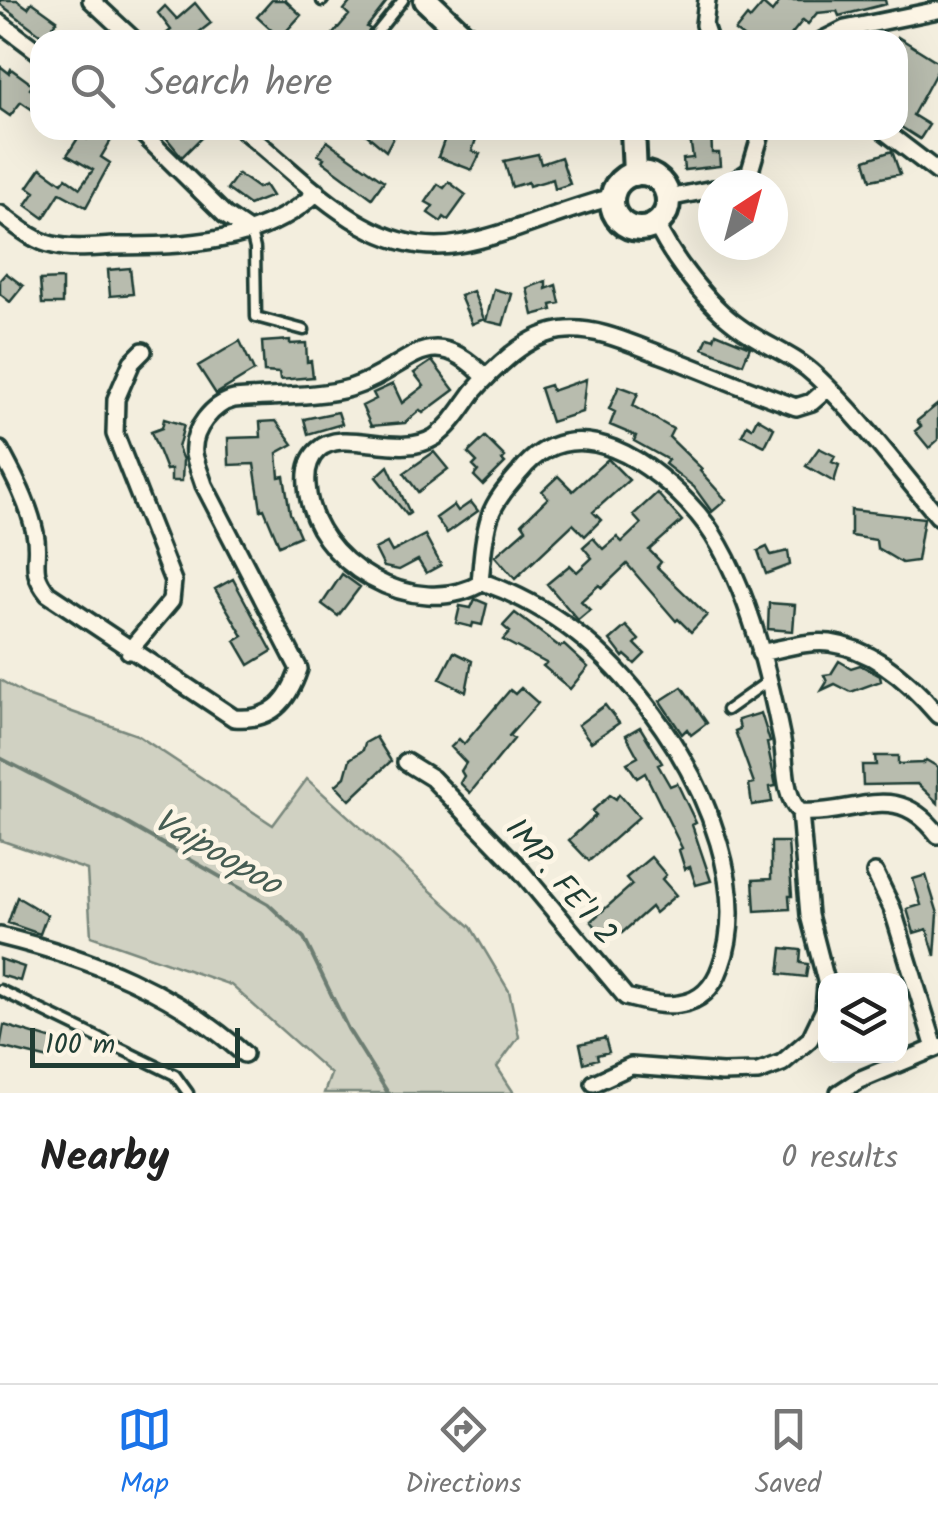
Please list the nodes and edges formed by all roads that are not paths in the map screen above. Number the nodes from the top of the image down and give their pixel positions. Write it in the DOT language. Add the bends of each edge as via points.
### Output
graph roads {
  1 [pos="91,0"];
  2 [pos="403,0"];
  3 [pos="426,0"];
  4 [pos="706,0"];
  5 [pos="938,10"];
  6 [pos="0,23"];
  7 [pos="123,30"];
  8 [pos="379,30"];
  9 [pos="455,30"];
  10 [pos="705,30"];
  11 [pos="841,30"];
  12 [pos="30,46"];
  13 [pos="149,140"];
  14 [pos="256,140"];
  15 [pos="633,140"];
  16 [pos="759,140"];
  17 [pos="896,140"];
  18 [pos="938,152"];
  19 [pos="750,170"];
  20 [pos="936,171"];
  21 [pos="635,174"];
  22 [pos="317,192"];
  23 [pos="698,192"];
  24 [pos="613,197"];
  25 [pos="668,198"];
  26 [pos="0,214"];
  27 [pos="656,224"];
  28 [pos="250,232"];
  29 [pos="304,330"];
  30 [pos="143,351"];
  31 [pos="486,378"];
  32 [pos="828,388"];
  33 [pos="0,450"];
  34 [pos="938,516"];
  35 [pos="480,584"];
  36 [pos="130,651"];
  37 [pos="760,654"];
  38 [pos="768,681"];
  39 [pos="726,710"];
  40 [pos="938,715"];
  41 [pos="406,762"];
  42 [pos="800,812"];
  43 [pos="938,835"];
  44 [pos="875,873"];
  45 [pos="0,936"];
  46 [pos="824,973"];
  47 [pos="0,990"];
  48 [pos="818,1022"];
  49 [pos="936,1048"];
  50 [pos="244,1054"];
  51 [pos="594,1083"];
  52 [pos="188,1093"];
  53 [pos="839,1093"];
  1 -- 7 [label="street"];
  2 -- 8 [label="lane"];
  3 -- 9 [label="main road"];
  4 -- 10 [label="street"];
  5 -- 11 [label="street"];
  6 -- 12 [label="street"];
  13 -- 28 [label="street"];
  14 -- 22 [label="street"];
  15 -- 21 [label="main road"];
  16 -- 19 [label="street"];
  17 -- 20 [label="street"];
  18 -- 20 [label="street"];
  21 -- 24 [label="main road" via="618,184"];
  21 -- 25 [label="main road" via="660,182"];
  22 -- 24 [label="street" via="386,239 430,247 477,240"];
  22 -- 28 [label="street"];
  23 -- 25 [label="street"];
  24 -- 27 [label="main road" via="618,218 629,226"];
  25 -- 27 [label="main road"];
  26 -- 28 [label="street" via="36,238 65,247 207,241"];
  27 -- 32 [label="street" via="726,316"];
  28 -- 29 [label="lane" via="256,316"];
  30 -- 36 [label="street" via="116,399 115,434 173,581 171,601"];
  31 -- 32 [label="street" via="528,343 568,330 598,332 796,406"];
  31 -- 35 [label="street" via="429,441 406,447 331,443 313,456 306,478 318,527 363,573 431,596"];
  31 -- 36 [label="street" via="452,351 430,349 347,389 218,405 200,429 194,452 230,540 298,669 291,692 253,720 234,718"];
  32 -- 34 [label="street"];
  33 -- 36 [label="street" via="36,536 36,580"];
  35 -- 37 [label="street" via="490,517 527,463 562,443 602,444 644,465 698,514 736,578"];
  35 -- 41 [label="street, IMP. FE'I 2" via="517,594 565,622 665,730 706,807 724,859 730,926 710,988 688,1002 656,1004 621,994 504,852 432,778"];
  37 -- 38 [label="street"];
  37 -- 40 [label="street" via="829,643 860,652 908,681"];
  38 -- 39 [label="lane"];
  38 -- 42 [label="street" via="791,801"];
  42 -- 43 [label="street" via="900,803"];
  42 -- 46 [label="street" via="809,914"];
  44 -- 49 [label="street"];
  45 -- 50 [label="street" via="148,986 212,1025"];
  47 -- 52 [label="lane" via="164,1069"];
  48 -- 51 [label="street" via="810,1039 782,1063 758,1072 631,1066"];
  49 -- 53 [label="street"];
}
